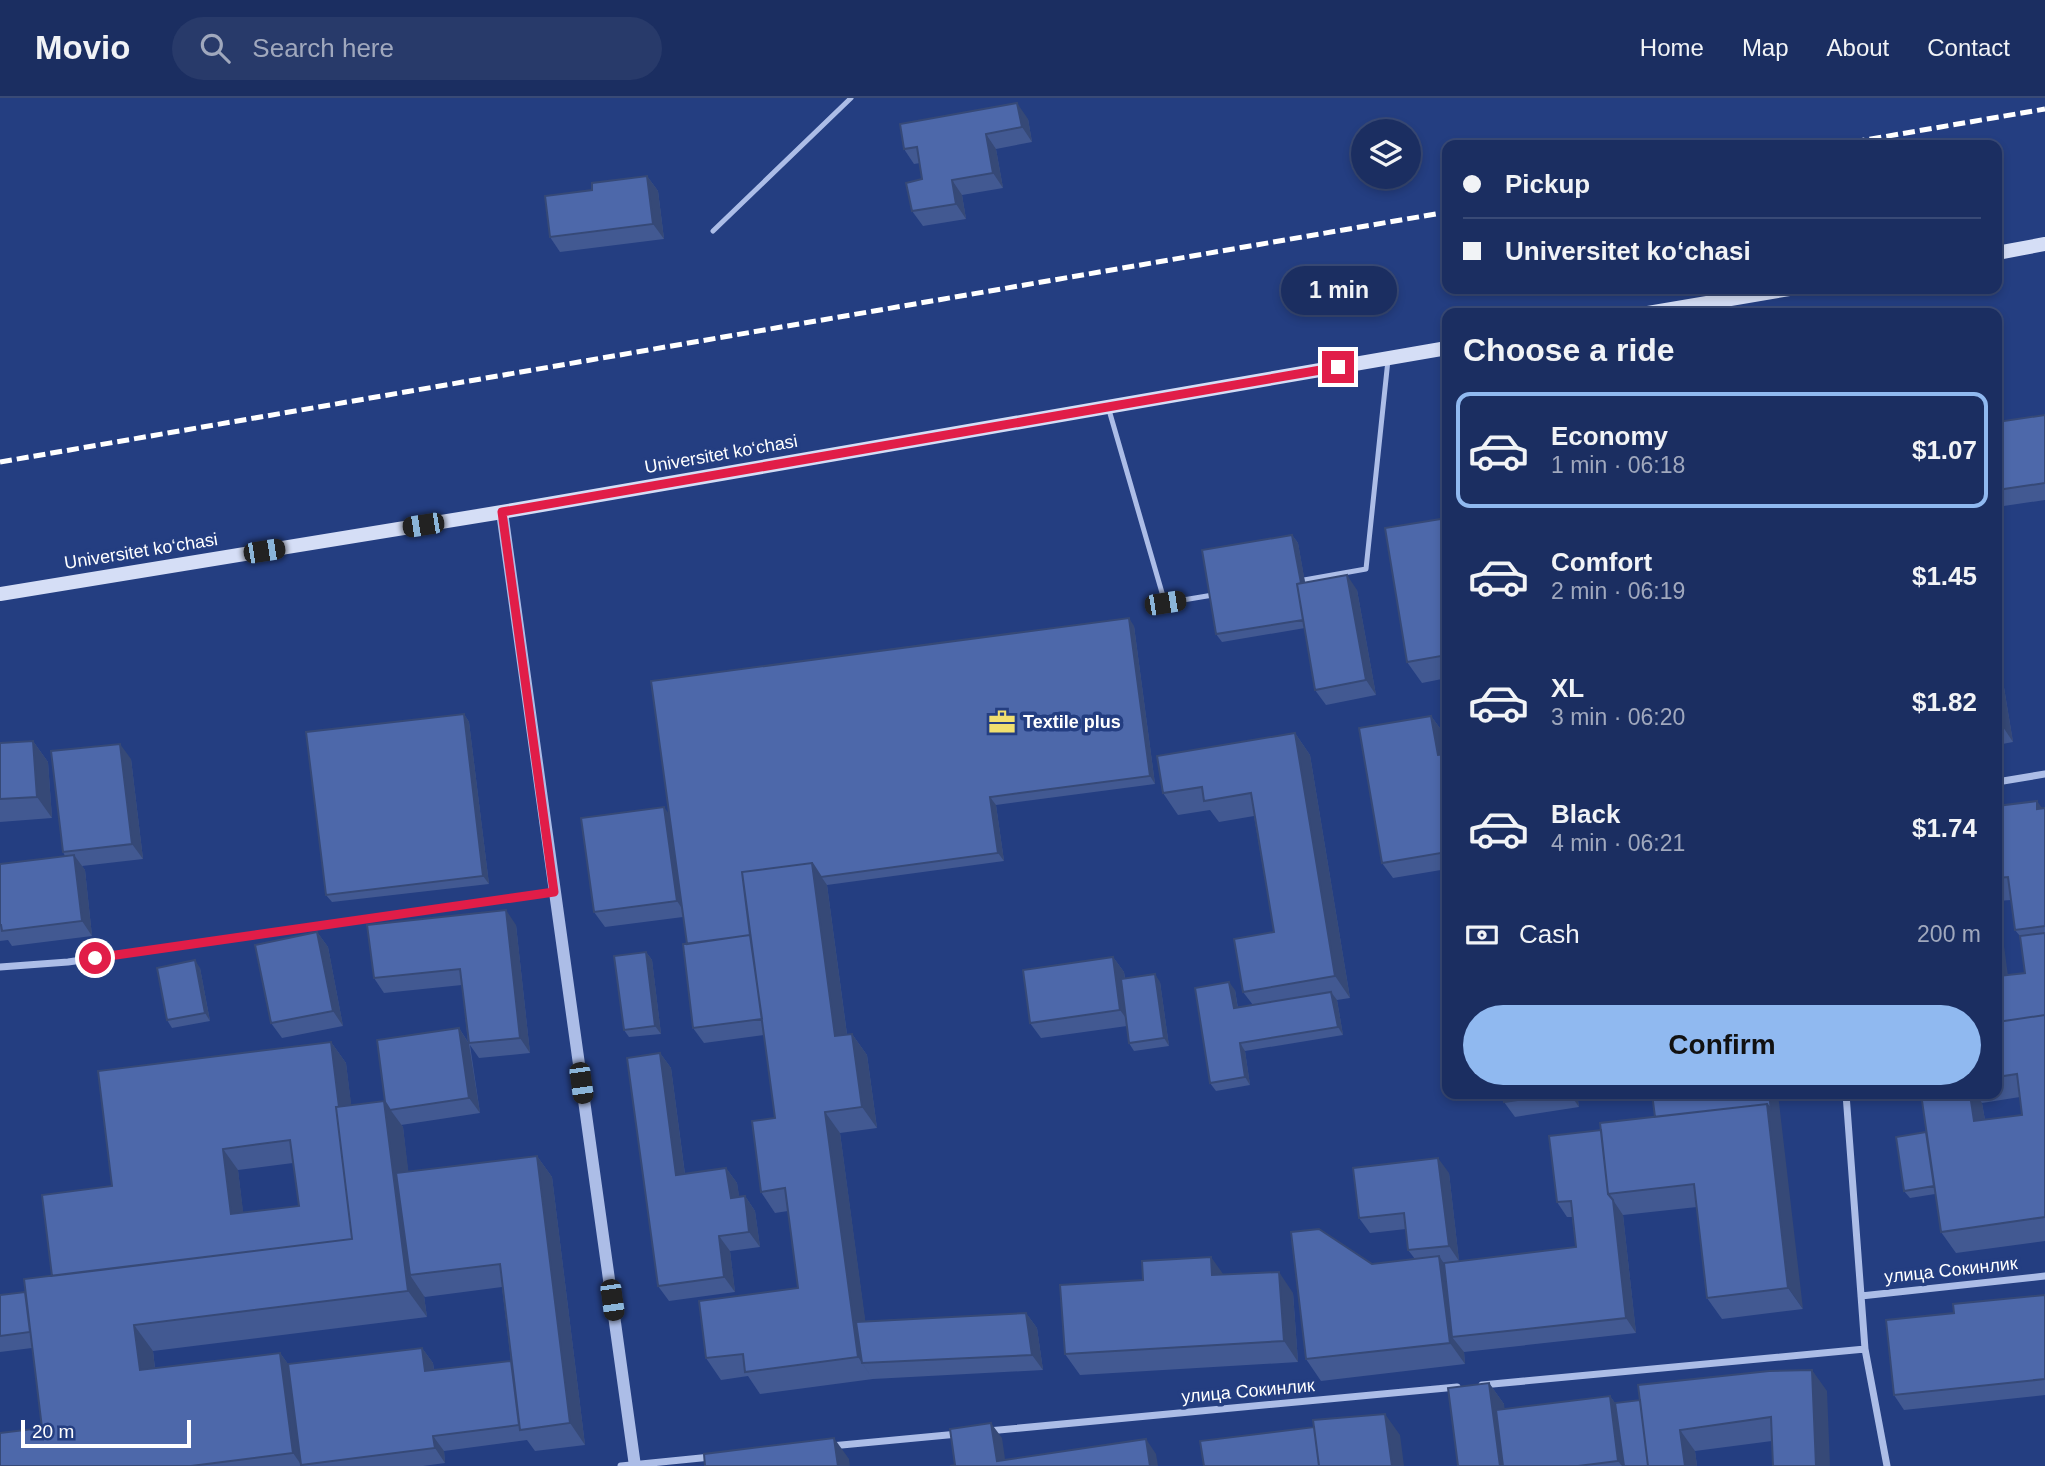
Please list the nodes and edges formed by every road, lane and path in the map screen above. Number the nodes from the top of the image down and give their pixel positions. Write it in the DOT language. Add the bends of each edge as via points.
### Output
graph roads {
  1 [pos="851,98"];
  2 [pos="713,231"];
  3 [pos="2045,244"];
  4 [pos="2002,252"];
  5 [pos="1760,294"];
  6 [pos="1677,308"];
  7 [pos="1442,349"];
  8 [pos="1389,358"];
  9 [pos="1108,407"];
  10 [pos="502,512"];
  11 [pos="1304,580"];
  12 [pos="0,594"];
  13 [pos="1213,595"];
  14 [pos="2045,774"];
  15 [pos="2002,781"];
  16 [pos="554,892"];
  17 [pos="0,967"];
  18 [pos="1846,1099"];
  19 [pos="2045,1276"];
  20 [pos="1861,1296"];
  21 [pos="1865,1349"];
  22 [pos="1478,1385"];
  23 [pos="1464,1387"];
  24 [pos="981,1432"];
  25 [pos="967,1433"];
  26 [pos="828,1446"];
  27 [pos="718,1456"];
  28 [pos="635,1465"];
  29 [pos="621,1466"];
  30 [pos="1887,1466"];
  1 -- 2 [label="lane"];
  3 -- 4 [label="main road"];
  5 -- 6 [label="main road"];
  7 -- 8 [label="main road, Universitet kо‘chasi"];
  8 -- 9 [label="main road, Universitet kо‘chasi"];
  8 -- 11 [label="lane" via="1366,569"];
  9 -- 10 [label="main road, Universitet kо‘chasi"];
  9 -- 13 [label="lane" via="1165,603"];
  10 -- 12 [label="main road, Universitet kо‘chasi"];
  10 -- 16 [label="street"];
  14 -- 15 [label="street"];
  16 -- 17 [label="street" via="68,962"];
  16 -- 28 [label="street"];
  18 -- 20 [label="street"];
  19 -- 20 [label="street, улица Сокинлик"];
  20 -- 21 [label="street"];
  21 -- 22 [label="street"];
  21 -- 30 [label="street"];
  23 -- 24 [label="street, улица Сокинлик"];
  25 -- 26 [label="street"];
  27 -- 28 [label="street"];
  28 -- 29 [label="street"];
}
